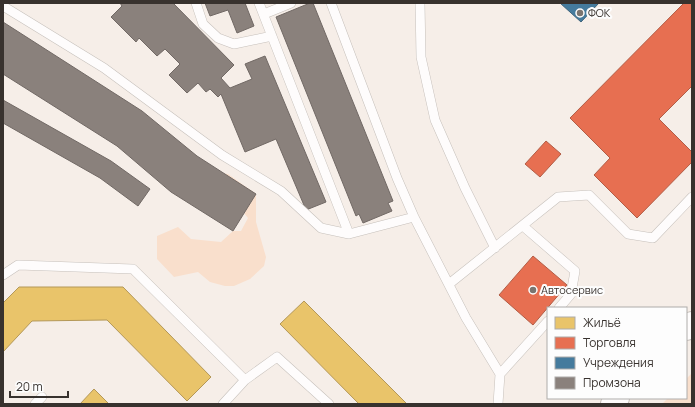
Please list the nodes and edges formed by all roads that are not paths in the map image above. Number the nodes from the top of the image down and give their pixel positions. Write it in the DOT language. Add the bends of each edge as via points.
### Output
graph roads {
  1 [pos="196,3"];
  2 [pos="259,3"];
  3 [pos="291,3"];
  4 [pos="331,3"];
  5 [pos="420,3"];
  6 [pos="3,6"];
  7 [pos="264,14"];
  8 [pos="272,36"];
  9 [pos="692,197"];
  10 [pos="414,217"];
  11 [pos="523,226"];
  12 [pos="349,234"];
  13 [pos="495,248"];
  14 [pos="3,275"];
  15 [pos="450,284"];
  16 [pos="560,307"];
  17 [pos="547,321"];
  18 [pos="500,374"];
  19 [pos="245,380"];
  20 [pos="42,397"];
  21 [pos="35,404"];
  22 [pos="223,404"];
  23 [pos="329,404"];
  24 [pos="498,404"];
  1 -- 8 [label="lane" via="203,24 218,38 234,44"];
  2 -- 7 [label="lane"];
  3 -- 7 [label="lane"];
  4 -- 10 [label="lane"];
  5 -- 13 [label="lane" via="421,57 435,120"];
  6 -- 12 [label="lane" via="104,68 222,155 281,191 321,228"];
  7 -- 8 [label="lane"];
  8 -- 12 [label="lane"];
  9 -- 11 [label="lane" via="653,238 628,234 589,195 558,197"];
  10 -- 12 [label="lane"];
  10 -- 15 [label="lane"];
  11 -- 13 [label="lane"];
  11 -- 16 [label="lane" via="575,271 571,294"];
  13 -- 15 [label="lane"];
  14 -- 19 [label="lane" via="18,265 132,269"];
  15 -- 18 [label="lane" via="466,318"];
  17 -- 18 [label="lane"];
  18 -- 24 [label="lane"];
  19 -- 22 [label="lane"];
  19 -- 23 [label="lane" via="277,357"];
  20 -- 21 [label="lane"];
}
